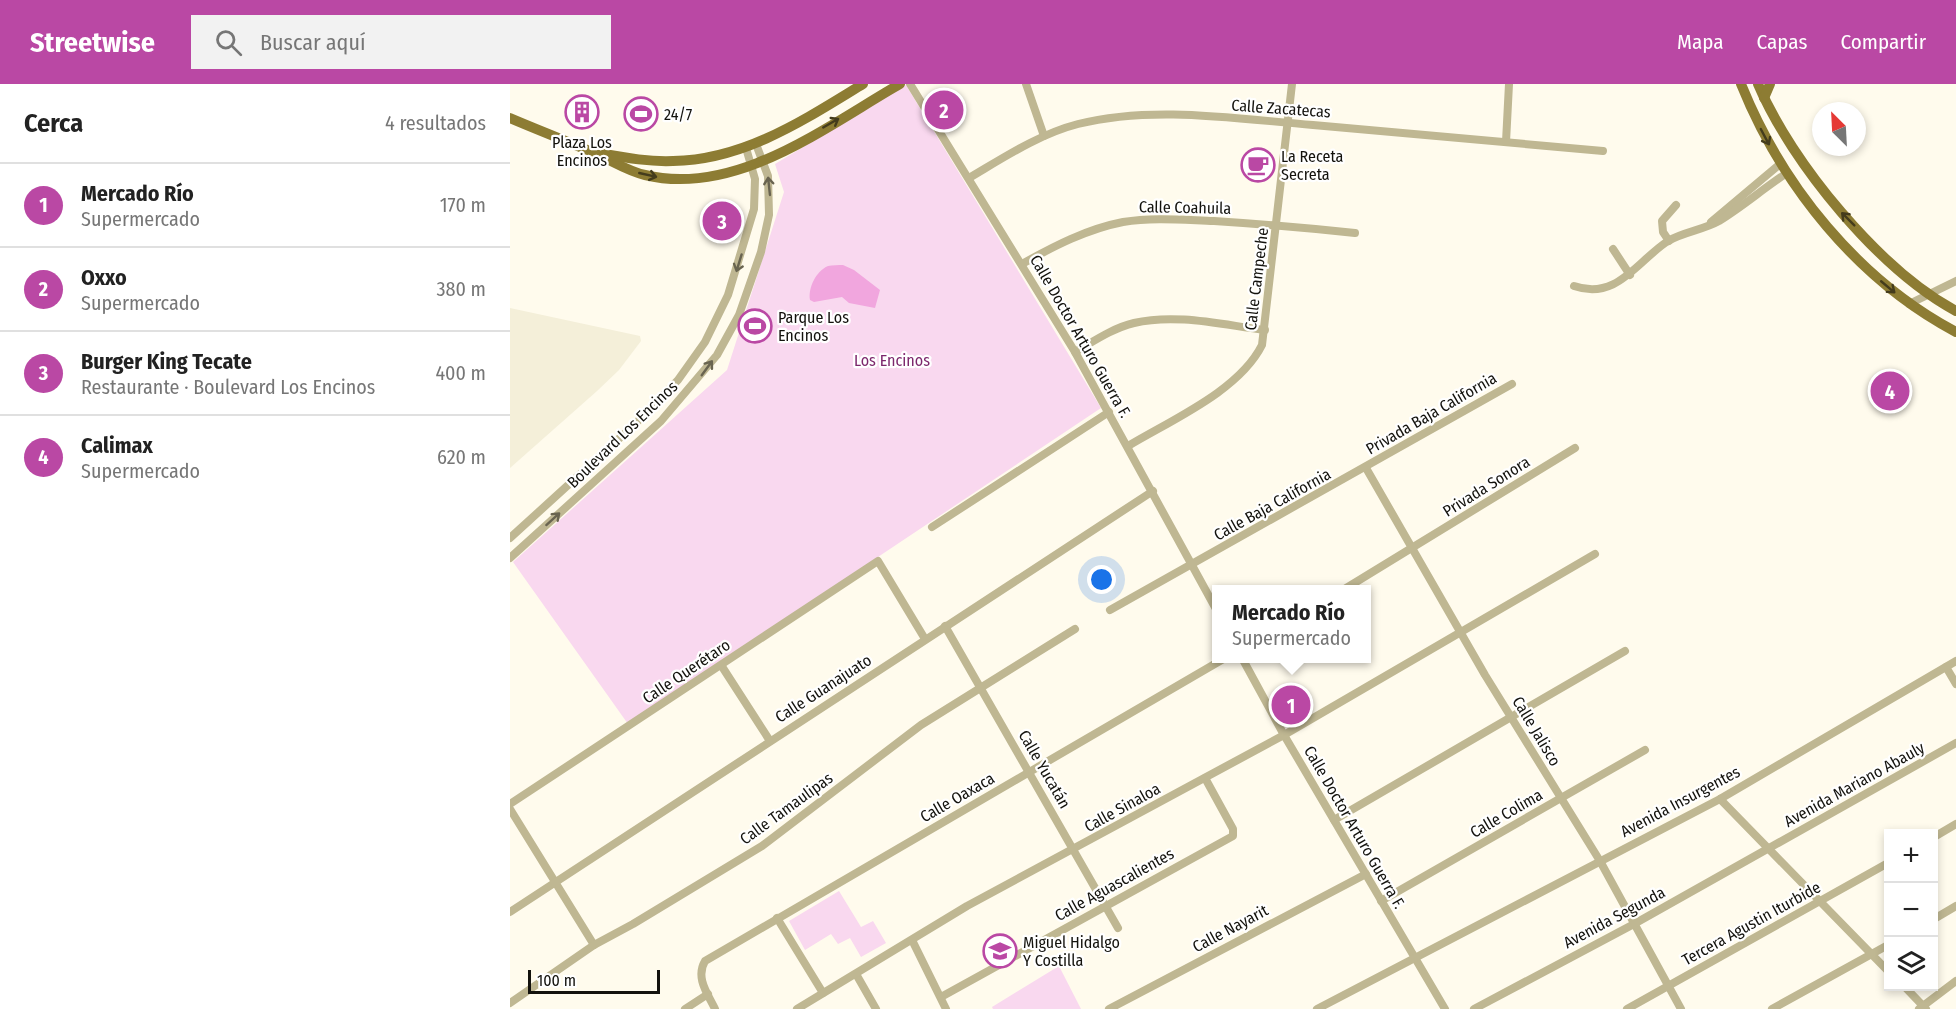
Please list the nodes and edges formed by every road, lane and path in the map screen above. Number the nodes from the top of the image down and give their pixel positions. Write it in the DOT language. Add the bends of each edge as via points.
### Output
graph roads {
  1 [pos="863,84"];
  2 [pos="900,84"];
  3 [pos="910,84"];
  4 [pos="1026,84"];
  5 [pos="1292,84"];
  6 [pos="1509,84"];
  7 [pos="1741,84"];
  8 [pos="1758,84"];
  9 [pos="1770,84"];
  10 [pos="1764,99"];
  11 [pos="510,118"];
  12 [pos="1289,123"];
  13 [pos="1044,136"];
  14 [pos="1506,142"];
  15 [pos="751,146"];
  16 [pos="1603,151"];
  17 [pos="595,153"];
  18 [pos="763,160"];
  19 [pos="1780,164"];
  20 [pos="752,165"];
  21 [pos="1787,173"];
  22 [pos="969,178"];
  23 [pos="1676,205"];
  24 [pos="1278,225"];
  25 [pos="1709,225"];
  26 [pos="1355,233"];
  27 [pos="1669,241"];
  28 [pos="1613,249"];
  29 [pos="1022,264"];
  30 [pos="1630,275"];
  31 [pos="1956,281"];
  32 [pos="1574,286"];
  33 [pos="1927,296"];
  34 [pos="1909,304"];
  35 [pos="1956,311"];
  36 [pos="1265,330"];
  37 [pos="1956,332"];
  38 [pos="1075,352"];
  39 [pos="1512,384"];
  40 [pos="1109,412"];
  41 [pos="633,425"];
  42 [pos="643,437"];
  43 [pos="1128,446"];
  44 [pos="1575,448"];
  45 [pos="1366,468"];
  46 [pos="1153,491"];
  47 [pos="932,527"];
  48 [pos="510,538"];
  49 [pos="1413,548"];
  50 [pos="1595,554"];
  51 [pos="510,558"];
  52 [pos="1193,565"];
  53 [pos="1351,585"];
  54 [pos="1212,601"];
  55 [pos="1110,610"];
  56 [pos="945,626"];
  57 [pos="1075,629"];
  58 [pos="1461,631"];
  59 [pos="925,639"];
  60 [pos="1625,651"];
  61 [pos="1956,661"];
  62 [pos="1216,663"];
  63 [pos="1245,663"];
  64 [pos="721,665"];
  65 [pos="1946,667"];
  66 [pos="1956,684"];
  67 [pos="983,689"];
  68 [pos="1512,719"];
  69 [pos="1284,735"];
  70 [pos="770,741"];
  71 [pos="1956,743"];
  72 [pos="1645,750"];
  73 [pos="1030,772"];
  74 [pos="1205,778"];
  75 [pos="1560,799"];
  76 [pos="1720,799"];
  77 [pos="510,804"];
  78 [pos="510,809"];
  79 [pos="1334,820"];
  80 [pos="1956,824"];
  81 [pos="1938,835"];
  82 [pos="1075,850"];
  83 [pos="1767,850"];
  84 [pos="1600,861"];
  85 [pos="1884,864"];
  86 [pos="1366,874"];
  87 [pos="555,883"];
  88 [pos="1381,901"];
  89 [pos="1819,902"];
  90 [pos="1105,904"];
  91 [pos="1956,906"];
  92 [pos="510,912"];
  93 [pos="1938,917"];
  94 [pos="777,918"];
  95 [pos="1634,924"];
  96 [pos="1118,928"];
  97 [pos="912,940"];
  98 [pos="594,945"];
  99 [pos="1884,948"];
  100 [pos="1872,955"];
  101 [pos="1414,958"];
  102 [pos="1884,967"];
  103 [pos="856,974"];
  104 [pos="1956,981"];
  105 [pos="1667,986"];
  106 [pos="1908,991"];
  107 [pos="823,993"];
  108 [pos="708,994"];
  109 [pos="940,997"];
  110 [pos="510,1003"];
  111 [pos="1923,1008"];
  112 [pos="685,1009"];
  113 [pos="715,1009"];
  114 [pos="798,1009"];
  115 [pos="876,1009"];
  116 [pos="946,1009"];
  117 [pos="1109,1009"];
  118 [pos="1317,1009"];
  119 [pos="1445,1009"];
  120 [pos="1474,1009"];
  121 [pos="1627,1009"];
  122 [pos="1681,1009"];
  123 [pos="1772,1009"];
  1 -- 15 [label="main road"];
  18 -- 2 [label="main road, one-way"];
  3 -- 22 [label="street, Calle Doctor Arturo Guerra F."];
  4 -- 13 [label="street"];
  5 -- 12 [label="street, Calle Campeche"];
  6 -- 14 [label="street"];
  7 -- 19 [label="main road, one-way"];
  8 -- 10 [label="main road"];
  9 -- 10 [label="main road"];
  33 -- 10 [label="main road, one-way" via="1840,211 1791,148"];
  11 -- 17 [label="main road"];
  12 -- 13 [label="street, Calle Zacatecas" via="1147,115 1085,123"];
  12 -- 14 [label="street, Calle Zacatecas"];
  12 -- 24 [label="street, Calle Campeche"];
  13 -- 22 [label="street, Calle Zacatecas"];
  14 -- 16 [label="street, Calle Zacatecas"];
  15 -- 17 [label="main road" via="673,161"];
  15 -- 18 [label="street, Boulevard Los Encinos"];
  15 -- 20 [label="street, Boulevard Los Encinos"];
  17 -- 20 [label="main road, one-way" via="633,172 668,180 706,177"];
  18 -- 20 [label="main road"];
  42 -- 18 [label="street, Boulevard Los Encinos, one-way" via="700,378 739,315 769,215 770,189"];
  19 -- 21 [label="main road"];
  19 -- 25 [label="street" via="1724,208"];
  20 -- 41 [label="street, Boulevard Los Encinos, one-way" via="754,209 716,322 678,380"];
  21 -- 25 [label="street"];
  21 -- 34 [label="main road, one-way" via="1861,263"];
  22 -- 29 [label="street, Calle Doctor Arturo Guerra F."];
  23 -- 27 [label="street" via="1662,221"];
  24 -- 26 [label="street, Calle Coahuila"];
  24 -- 29 [label="street, Calle Coahuila" via="1162,218 1123,222 1055,246"];
  24 -- 36 [label="street, Calle Campeche"];
  25 -- 27 [label="street"];
  27 -- 30 [label="street"];
  28 -- 30 [label="street"];
  29 -- 38 [label="street, Calle Doctor Arturo Guerra F."];
  30 -- 32 [label="street" via="1604,287"];
  31 -- 33 [label="street"];
  33 -- 34 [label="street"];
  33 -- 35 [label="main road"];
  34 -- 37 [label="main road"];
  36 -- 38 [label="street" via="1156,320 1108,333"];
  36 -- 43 [label="street, Calle Campeche" via="1255,360 1241,375"];
  38 -- 40 [label="street, Calle Doctor Arturo Guerra F."];
  39 -- 45 [label="street, Privada Baja California"];
  40 -- 43 [label="street, Calle Doctor Arturo Guerra F."];
  40 -- 47 [label="street"];
  41 -- 42 [label="street"];
  41 -- 48 [label="street, Boulevard Los Encinos"];
  51 -- 42 [label="street, Boulevard Los Encinos, one-way"];
  43 -- 46 [label="street, Calle Doctor Arturo Guerra F."];
  44 -- 49 [label="street, Privada Sonora"];
  45 -- 49 [label="street, Calle Jalisco"];
  45 -- 52 [label="street, Calle Baja California"];
  46 -- 52 [label="street, Calle Doctor Arturo Guerra F."];
  46 -- 56 [label="street, Calle Guanajuato"];
  49 -- 53 [label="street, Privada Sonora"];
  49 -- 58 [label="street, Calle Jalisco"];
  50 -- 58 [label="street, Calle Sinaloa"];
  52 -- 54 [label="street, Calle Doctor Arturo Guerra F."];
  52 -- 55 [label="street"];
  56 -- 59 [label="street, Calle Guanajuato"];
  56 -- 67 [label="street, Calle Yucatán"];
  57 -- 67 [label="street, Calle Tamaulipas"];
  58 -- 68 [label="street, Calle Jalisco"];
  58 -- 69 [label="street, Calle Sinaloa"];
  59 -- 64 [label="street, Calle Querétaro" via="878,561"];
  59 -- 70 [label="street, Calle Guanajuato"];
  60 -- 68 [label="street"];
  61 -- 65 [label="street, Avenida Insurgentes"];
  62 -- 73 [label="street, Calle Oaxaca"];
  63 -- 69 [label="street, Calle Doctor Arturo Guerra F."];
  64 -- 70 [label="street"];
  64 -- 77 [label="street, Calle Querétaro"];
  65 -- 66 [label="street"];
  65 -- 76 [label="street, Avenida Insurgentes"];
  67 -- 73 [label="street, Calle Yucatán"];
  67 -- 98 [label="street, Calle Tamaulipas" via="921,725 762,846"];
  68 -- 75 [label="street, Calle Jalisco"];
  68 -- 79 [label="street"];
  69 -- 74 [label="street, Calle Sinaloa"];
  69 -- 79 [label="street, Calle Doctor Arturo Guerra F."];
  70 -- 87 [label="street, Calle Guanajuato"];
  71 -- 83 [label="street, Avenida Mariano Abauly"];
  72 -- 75 [label="street, Calle Colima"];
  73 -- 82 [label="street, Calle Yucatán"];
  73 -- 94 [label="street, Calle Oaxaca"];
  74 -- 82 [label="street, Calle Sinaloa"];
  74 -- 90 [label="street, Calle Aguascalientes" via="1233,829 1230,838"];
  75 -- 84 [label="street, Calle Jalisco"];
  75 -- 88 [label="street, Calle Colima"];
  76 -- 83 [label="street"];
  76 -- 84 [label="street, Avenida Insurgentes"];
  78 -- 87 [label="street"];
  79 -- 86 [label="street, Calle Doctor Arturo Guerra F."];
  80 -- 81 [label="street"];
  82 -- 90 [label="street, Calle Yucatán"];
  82 -- 97 [label="street, Calle Sinaloa" via="967,906"];
  83 -- 89 [label="street"];
  83 -- 95 [label="street, Avenida Segunda"];
  84 -- 95 [label="street, Calle Jalisco"];
  84 -- 101 [label="street, Avenida Insurgentes"];
  85 -- 89 [label="street, Tercera Agustin Iturbide"];
  86 -- 88 [label="street, Calle Doctor Arturo Guerra F."];
  86 -- 117 [label="street, Calle Nayarit"];
  87 -- 92 [label="street, Calle Guanajuato"];
  87 -- 98 [label="street"];
  88 -- 101 [label="street, Calle Doctor Arturo Guerra F."];
  89 -- 100 [label="street"];
  89 -- 105 [label="street, Tercera Agustin Iturbide"];
  90 -- 96 [label="street, Calle Yucatán"];
  90 -- 109 [label="street, Calle Aguascalientes"];
  91 -- 93 [label="street"];
  94 -- 107 [label="street"];
  94 -- 108 [label="street, Calle Oaxaca" via="705,961 700,974"];
  95 -- 105 [label="street, Calle Jalisco"];
  95 -- 120 [label="street, Avenida Segunda"];
  97 -- 103 [label="street, Calle Sinaloa"];
  97 -- 109 [label="street"];
  98 -- 110 [label="street, Calle Tamaulipas"];
  99 -- 100 [label="street"];
  100 -- 102 [label="street"];
  100 -- 123 [label="street"];
  101 -- 118 [label="street, Avenida Insurgentes"];
  101 -- 119 [label="street, Calle Doctor Arturo Guerra F."];
  103 -- 107 [label="street, Calle Sinaloa"];
  103 -- 115 [label="street"];
  104 -- 111 [label="street"];
  105 -- 121 [label="street, Tercera Agustin Iturbide"];
  105 -- 122 [label="street, Calle Jalisco"];
  106 -- 111 [label="street"];
  107 -- 114 [label="street, Calle Sinaloa"];
  108 -- 112 [label="street"];
  108 -- 113 [label="street"];
  109 -- 116 [label="street"];
}
